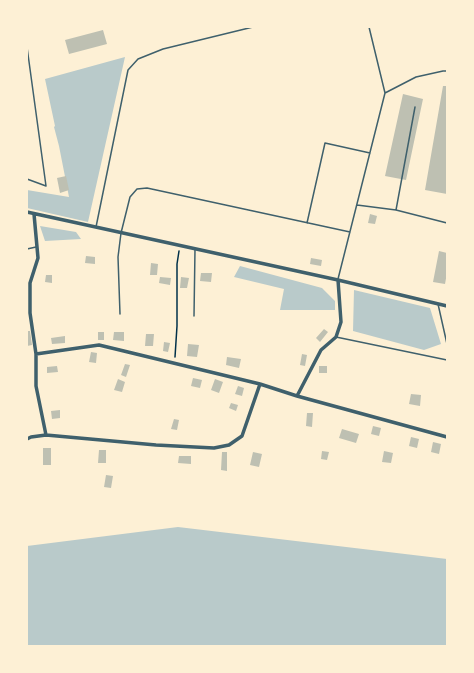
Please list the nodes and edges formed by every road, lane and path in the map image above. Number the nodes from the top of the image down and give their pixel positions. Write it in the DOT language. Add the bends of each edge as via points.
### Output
graph roads {
  1 [pos="253,27"];
  2 [pos="369,27"];
  3 [pos="27,47"];
  4 [pos="447,71"];
  5 [pos="385,93"];
  6 [pos="415,108"];
  7 [pos="370,153"];
  8 [pos="27,179"];
  9 [pos="357,205"];
  10 [pos="396,210"];
  11 [pos="27,212"];
  12 [pos="34,214"];
  13 [pos="307,223"];
  14 [pos="447,223"];
  15 [pos="96,227"];
  16 [pos="350,232"];
  17 [pos="121,233"];
  18 [pos="38,246"];
  19 [pos="180,246"];
  20 [pos="27,249"];
  21 [pos="195,249"];
  22 [pos="338,280"];
  23 [pos="438,304"];
  24 [pos="447,306"];
  25 [pos="120,314"];
  26 [pos="194,316"];
  27 [pos="336,337"];
  28 [pos="447,344"];
  29 [pos="36,354"];
  30 [pos="447,360"];
  31 [pos="174,363"];
  32 [pos="260,384"];
  33 [pos="297,396"];
  34 [pos="46,435"];
  35 [pos="447,437"];
  36 [pos="27,439"];
  1 -- 15 [label="lane" via="163,49 138,59 128,70"];
  2 -- 5 [label="lane"];
  3 -- 8 [label="lane" via="46,186"];
  4 -- 5 [label="lane" via="416,77"];
  5 -- 7 [label="lane"];
  6 -- 10 [label="lane"];
  7 -- 9 [label="lane"];
  7 -- 13 [label="lane" via="325,143"];
  9 -- 10 [label="lane"];
  9 -- 16 [label="lane"];
  10 -- 14 [label="lane"];
  11 -- 12 [label="street"];
  12 -- 15 [label="street"];
  12 -- 18 [label="street"];
  13 -- 16 [label="lane"];
  13 -- 17 [label="lane" via="147,188 136,189 130,197"];
  15 -- 17 [label="street"];
  16 -- 22 [label="lane"];
  17 -- 19 [label="street"];
  17 -- 25 [label="lane" via="118,257"];
  18 -- 20 [label="lane"];
  18 -- 29 [label="street" via="38,258 30,283 30,313"];
  19 -- 21 [label="street"];
  19 -- 31 [label="path" via="177,264"];
  21 -- 22 [label="street"];
  21 -- 26 [label="lane"];
  22 -- 23 [label="street"];
  22 -- 27 [label="street" via="341,322"];
  23 -- 24 [label="street"];
  23 -- 28 [label="lane"];
  27 -- 30 [label="lane"];
  27 -- 33 [label="street" via="321,350"];
  29 -- 31 [label="street" via="100,345"];
  29 -- 34 [label="street" via="36,386"];
  31 -- 32 [label="street"];
  32 -- 33 [label="street"];
  32 -- 34 [label="street" via="242,436 229,445 214,448 156,445"];
  33 -- 35 [label="street"];
  34 -- 36 [label="street"];
}
